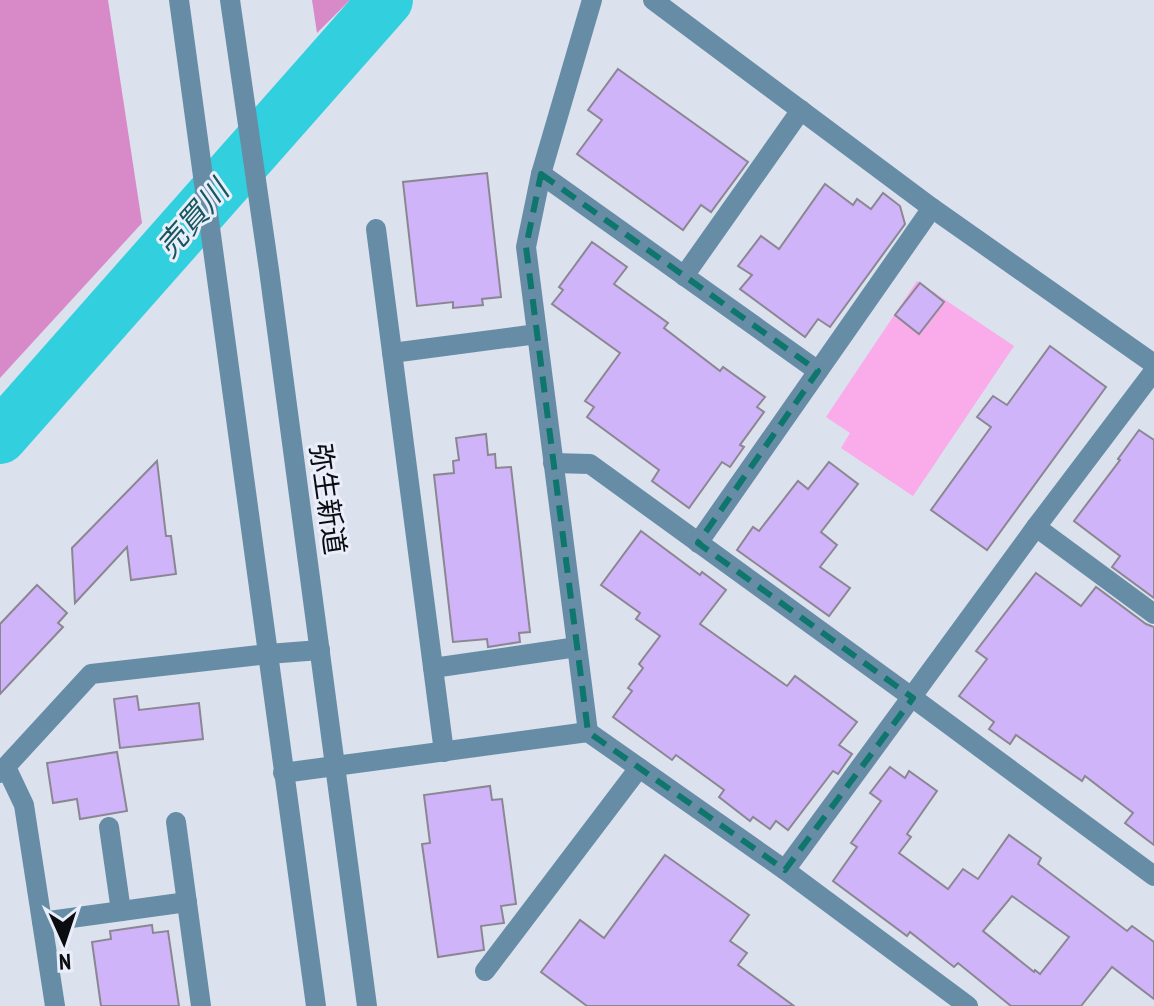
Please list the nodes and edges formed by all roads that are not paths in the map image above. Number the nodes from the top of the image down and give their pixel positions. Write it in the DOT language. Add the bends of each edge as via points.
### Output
graph roads {
  1 [pos="179,0"];
  2 [pos="230,0"];
  3 [pos="592,0"];
  4 [pos="653,0"];
  5 [pos="801,110"];
  6 [pos="541,174"];
  7 [pos="932,208"];
  8 [pos="376,229"];
  9 [pos="684,276"];
  10 [pos="537,334"];
  11 [pos="392,353"];
  12 [pos="1154,364"];
  13 [pos="818,371"];
  14 [pos="1154,371"];
  15 [pos="553,463"];
  16 [pos="1036,527"];
  17 [pos="698,543"];
  18 [pos="1154,614"];
  19 [pos="577,647"];
  20 [pos="320,650"];
  21 [pos="268,654"];
  22 [pos="433,668"];
  23 [pos="913,698"];
  24 [pos="588,732"];
  25 [pos="444,752"];
  26 [pos="336,766"];
  27 [pos="639,768"];
  28 [pos="3,770"];
  29 [pos="283,773"];
  30 [pos="176,822"];
  31 [pos="109,827"];
  32 [pos="785,870"];
  33 [pos="1154,876"];
  34 [pos="187,902"];
  35 [pos="121,911"];
  36 [pos="42,922"];
  37 [pos="485,971"];
  38 [pos="55,1006"];
  39 [pos="201,1006"];
  40 [pos="316,1006"];
  41 [pos="367,1006"];
  42 [pos="968,1006"];
  1 -- 21 [label="street"];
  2 -- 20 [label="street, 弥生新道"];
  3 -- 6 [label="street"];
  4 -- 5 [label="street"];
  5 -- 7 [label="street"];
  5 -- 9 [label="street"];
  6 -- 9 [label="street"];
  6 -- 10 [label="street" via="526,247"];
  7 -- 12 [label="street"];
  7 -- 13 [label="street"];
  8 -- 11 [label="street"];
  9 -- 13 [label="street"];
  10 -- 11 [label="street"];
  10 -- 15 [label="street"];
  11 -- 22 [label="street"];
  13 -- 17 [label="street"];
  14 -- 16 [label="street"];
  15 -- 17 [label="street" via="590,464"];
  15 -- 19 [label="street"];
  16 -- 18 [label="street"];
  16 -- 23 [label="street"];
  17 -- 23 [label="street"];
  19 -- 22 [label="street"];
  19 -- 24 [label="street"];
  20 -- 21 [label="street"];
  20 -- 26 [label="street, 弥生新道"];
  21 -- 28 [label="street" via="91,674"];
  21 -- 29 [label="street"];
  22 -- 25 [label="street"];
  23 -- 32 [label="street"];
  23 -- 33 [label="street"];
  24 -- 25 [label="street"];
  24 -- 27 [label="street"];
  25 -- 26 [label="street"];
  26 -- 29 [label="street"];
  26 -- 41 [label="street, 弥生新道"];
  27 -- 32 [label="street"];
  27 -- 37 [label="street"];
  28 -- 36 [label="street" via="24,805"];
  29 -- 40 [label="street"];
  30 -- 34 [label="street"];
  31 -- 35 [label="street"];
  32 -- 42 [label="street"];
  34 -- 35 [label="street"];
  34 -- 39 [label="street"];
  35 -- 36 [label="street"];
  36 -- 38 [label="street"];
}
